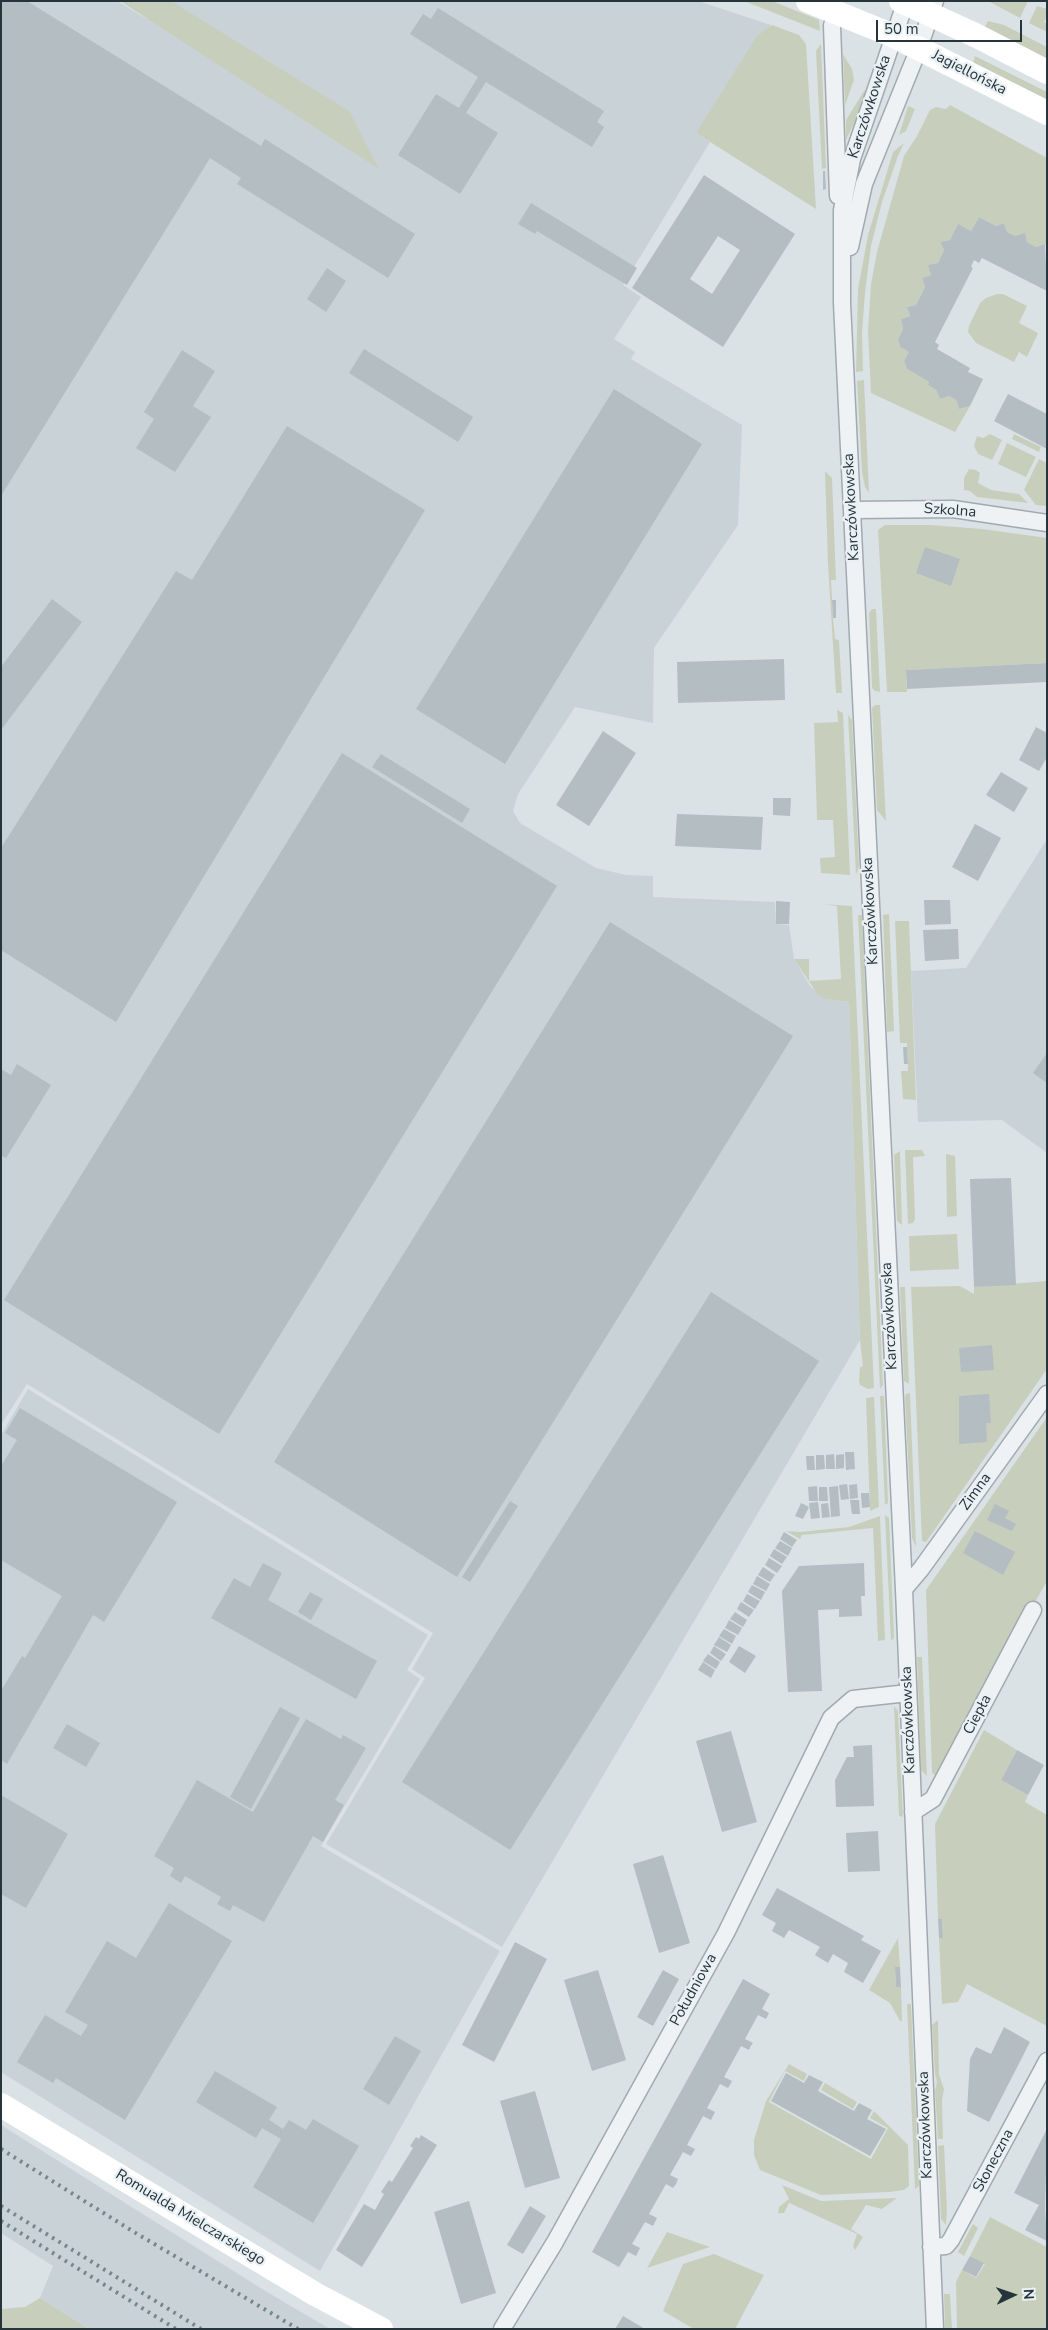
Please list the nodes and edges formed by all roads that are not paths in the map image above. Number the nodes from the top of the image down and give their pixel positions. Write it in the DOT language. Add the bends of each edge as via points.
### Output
graph roads {
  1 [pos="808,1"];
  2 [pos="904,2"];
  3 [pos="933,8"];
  4 [pos="832,25"];
  5 [pos="894,36"];
  6 [pos="919,48"];
  7 [pos="1047,72"];
  8 [pos="1047,113"];
  9 [pos="842,210"];
  10 [pos="842,303"];
  11 [pos="852,510"];
  12 [pos="1047,523"];
  13 [pos="1047,1394"];
  14 [pos="904,1590"];
  15 [pos="1033,1610"];
  16 [pos="908,1693"];
  17 [pos="913,1812"];
  18 [pos="1047,2061"];
  19 [pos="1,2105"];
  20 [pos="932,2247"];
  21 [pos="380,2329"];
  22 [pos="502,2329"];
  23 [pos="935,2329"];
  1 -- 5 [label="street, Jagiellońska"];
  2 -- 3 [label="street"];
  2 -- 5 [label="street, Karczówkowska"];
  3 -- 6 [label="street, Karczówkowska"];
  3 -- 7 [label="street"];
  4 -- 9 [label="street" via="838,198"];
  5 -- 6 [label="street, Jagiellońska"];
  5 -- 9 [label="street, Karczówkowska" via="852,159"];
  6 -- 8 [label="street, Jagiellońska"];
  6 -- 10 [label="street, Karczówkowska" via="864,184 852,231"];
  9 -- 10 [label="street, Karczówkowska"];
  10 -- 11 [label="street, Karczówkowska"];
  11 -- 12 [label="street, Szkolna" via="946,509"];
  11 -- 14 [label="street, Karczówkowska"];
  13 -- 14 [label="street, Zimna"];
  14 -- 16 [label="street, Karczówkowska"];
  15 -- 17 [label="street, Ciepła" via="933,1799"];
  16 -- 17 [label="street, Karczówkowska"];
  16 -- 22 [label="street, Południowa" via="853,1699 831,1718 726,1933 555,2242"];
  17 -- 20 [label="street, Karczówkowska"];
  18 -- 20 [label="street, Słoneczna" via="951,2240 946,2246"];
  19 -- 21 [label="street, Romualda Mielczarskiego" via="315,2294"];
  20 -- 23 [label="street, Karczówkowska"];
}
